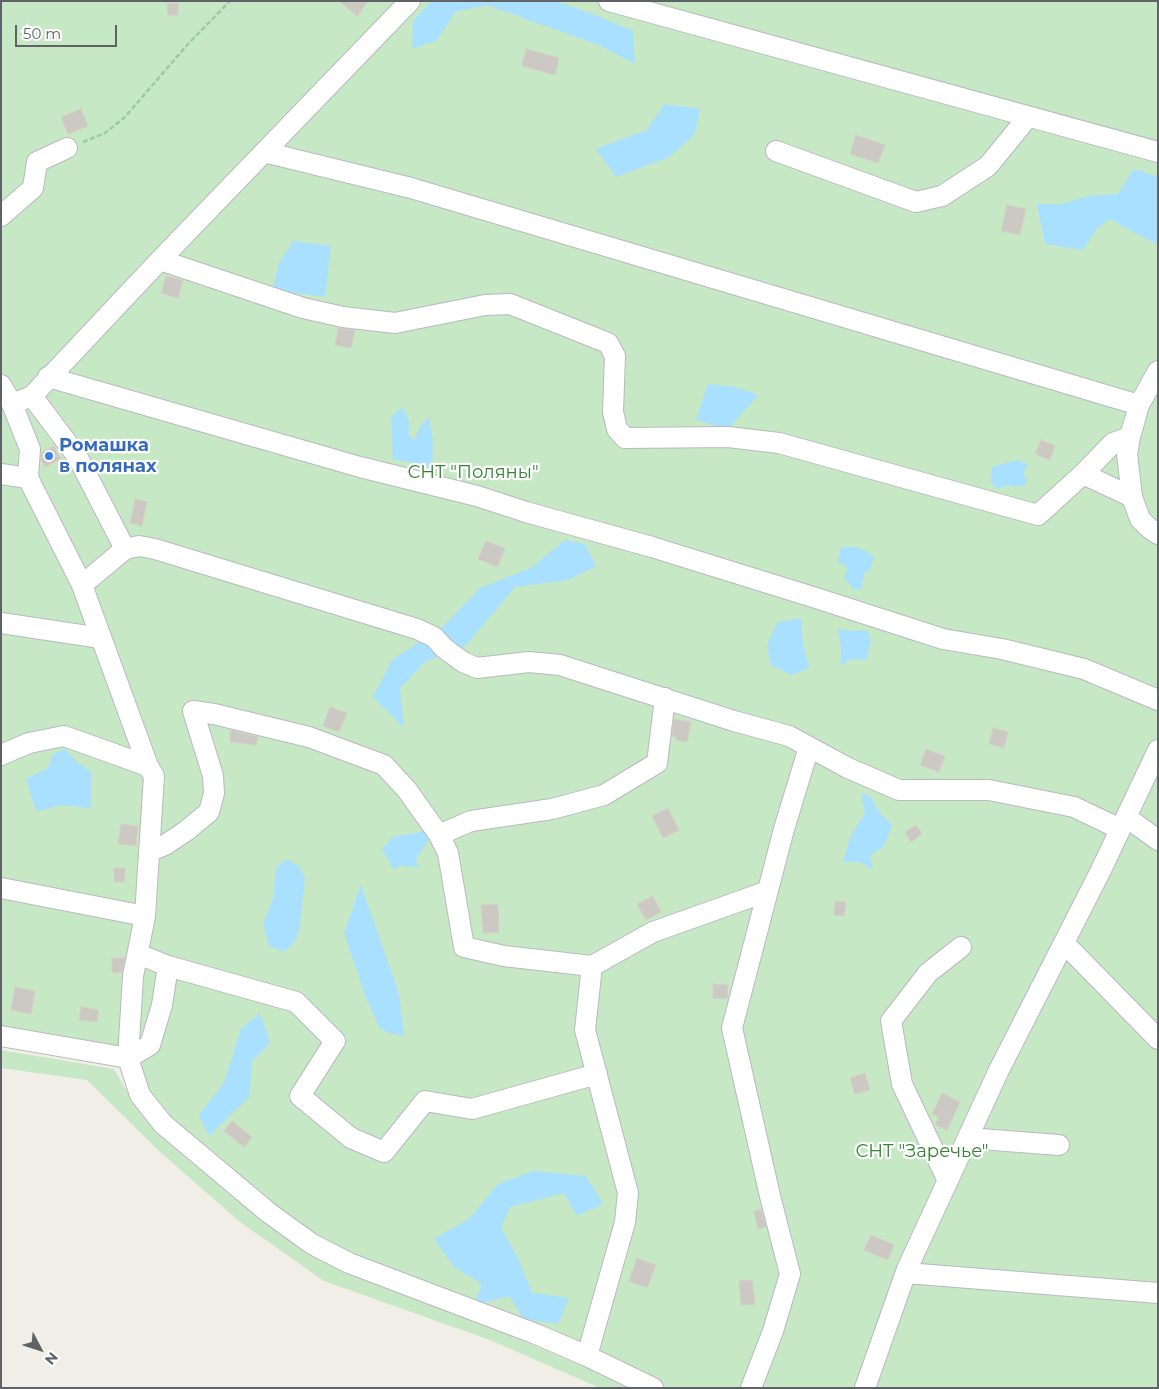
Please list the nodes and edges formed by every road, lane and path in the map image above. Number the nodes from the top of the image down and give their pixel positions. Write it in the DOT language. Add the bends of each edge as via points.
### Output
graph roads {
  1 [pos="230,1"];
  2 [pos="410,1"];
  3 [pos="609,1"];
  4 [pos="1028,117"];
  5 [pos="67,148"];
  6 [pos="776,151"];
  7 [pos="264,152"];
  8 [pos="1158,152"];
  9 [pos="1,216"];
  10 [pos="160,260"];
  11 [pos="1158,371"];
  12 [pos="48,377"];
  13 [pos="1,384"];
  14 [pos="32,396"];
  15 [pos="12,404"];
  16 [pos="1139,405"];
  17 [pos="1130,437"];
  18 [pos="1,474"];
  19 [pos="1083,474"];
  20 [pos="28,478"];
  21 [pos="1132,497"];
  22 [pos="1158,534"];
  23 [pos="125,549"];
  24 [pos="82,584"];
  25 [pos="1,623"];
  26 [pos="101,638"];
  27 [pos="665,698"];
  28 [pos="1158,700"];
  29 [pos="809,747"];
  30 [pos="1158,750"];
  31 [pos="1,755"];
  32 [pos="148,766"];
  33 [pos="1123,823"];
  34 [pos="439,835"];
  35 [pos="1158,840"];
  36 [pos="150,850"];
  37 [pos="1,888"];
  38 [pos="768,891"];
  39 [pos="145,916"];
  40 [pos="1064,943"];
  41 [pos="961,947"];
  42 [pos="138,954"];
  43 [pos="168,966"];
  44 [pos="592,966"];
  45 [pos="1,1036"];
  46 [pos="1158,1039"];
  47 [pos="128,1058"];
  48 [pos="597,1074"];
  49 [pos="968,1138"];
  50 [pos="1059,1145"];
  51 [pos="948,1181"];
  52 [pos="906,1273"];
  53 [pos="1158,1293"];
  54 [pos="587,1356"];
  55 [pos="653,1388"];
  56 [pos="751,1388"];
  57 [pos="865,1388"];
  1 -- 5 [label="path" via="125,116 105,133"];
  2 -- 7 [label="street"];
  3 -- 4 [label="street"];
  4 -- 6 [label="street" via="988,166 942,196 916,202"];
  4 -- 8 [label="street"];
  5 -- 9 [label="street" via="36,162 33,188"];
  7 -- 10 [label="street"];
  7 -- 16 [label="street" via="411,188"];
  10 -- 12 [label="street"];
  10 -- 19 [label="street" via="303,308 343,317 396,322 485,305 510,304 608,343 615,356 613,412 617,429 625,438 728,437 779,442 1038,515"];
  11 -- 16 [label="street"];
  12 -- 14 [label="street"];
  12 -- 28 [label="street" via="652,547 943,639 1002,649 1084,670"];
  13 -- 15 [label="street"];
  14 -- 15 [label="street"];
  14 -- 23 [label="street" via="77,456"];
  15 -- 20 [label="street" via="30,449"];
  16 -- 17 [label="street"];
  17 -- 19 [label="street" via="1113,443"];
  17 -- 21 [label="street" via="1126,454"];
  18 -- 20 [label="street"];
  19 -- 21 [label="street"];
  20 -- 24 [label="street"];
  21 -- 22 [label="street" via="1140,518"];
  23 -- 24 [label="street"];
  23 -- 27 [label="street" via="139,546 155,549 418,628 476,668 529,662 560,665"];
  24 -- 26 [label="street"];
  25 -- 26 [label="street"];
  26 -- 32 [label="street"];
  27 -- 29 [label="street" via="789,736"];
  27 -- 34 [label="street" via="657,763 604,795 552,808 472,821"];
  29 -- 33 [label="street" via="899,790 989,790 1074,807"];
  29 -- 38 [label="street"];
  30 -- 33 [label="street"];
  31 -- 32 [label="street" via="29,743 64,736"];
  32 -- 36 [label="street" via="154,776"];
  33 -- 35 [label="street"];
  33 -- 40 [label="street"];
  34 -- 36 [label="street" via="407,790 384,765 309,737 193,711 213,776 214,793 209,812 165,845"];
  34 -- 44 [label="street" via="448,854 464,947 504,956"];
  36 -- 39 [label="street"];
  37 -- 39 [label="street"];
  38 -- 44 [label="street" via="653,932"];
  38 -- 56 [label="street" via="732,1028 790,1274 773,1332"];
  39 -- 42 [label="street"];
  40 -- 46 [label="street"];
  40 -- 49 [label="street"];
  41 -- 51 [label="street" via="928,974 891,1021 902,1084"];
  42 -- 43 [label="street"];
  42 -- 47 [label="street" via="133,976"];
  43 -- 47 [label="street" via="162,1005 150,1045"];
  43 -- 48 [label="street" via="296,1002 335,1041 300,1096 351,1138 384,1152 425,1101 472,1109"];
  44 -- 48 [label="street" via="585,1030"];
  45 -- 47 [label="street"];
  47 -- 54 [label="street" via="140,1095 163,1124 268,1213 312,1244 349,1263"];
  48 -- 54 [label="street" via="628,1193 625,1222"];
  49 -- 50 [label="street"];
  49 -- 51 [label="street"];
  51 -- 52 [label="street"];
  52 -- 53 [label="street"];
  52 -- 57 [label="street"];
  54 -- 55 [label="street"];
}
